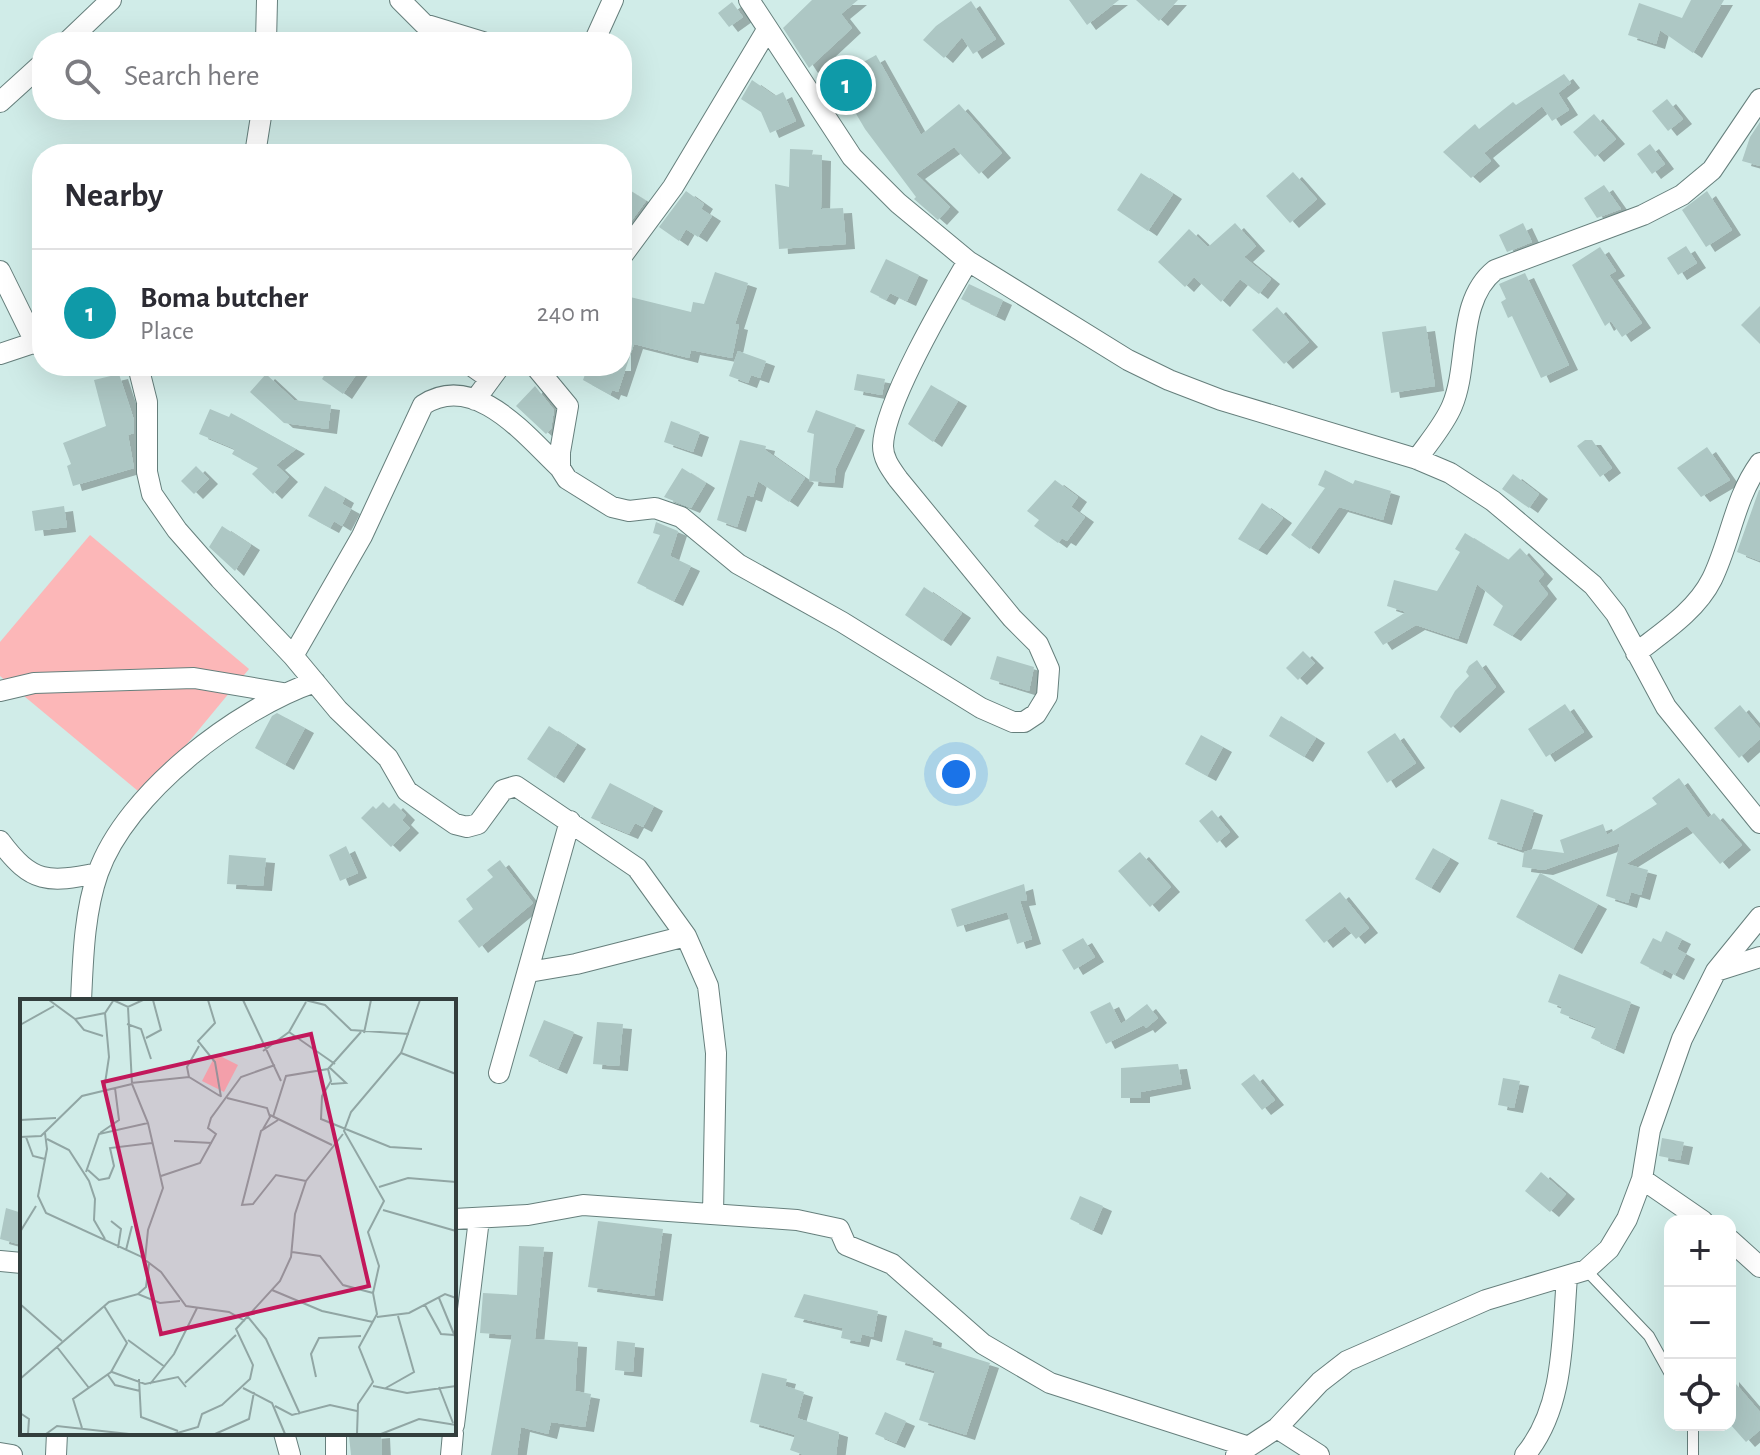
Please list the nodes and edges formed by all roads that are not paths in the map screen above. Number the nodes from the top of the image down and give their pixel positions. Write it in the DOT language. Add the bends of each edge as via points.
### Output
graph roads {
  1 [pos="111,0"];
  2 [pos="267,0"];
  3 [pos="400,0"];
  4 [pos="613,0"];
  5 [pos="749,0"];
  6 [pos="767,30"];
  7 [pos="77,32"];
  8 [pos="266,32"];
  9 [pos="450,32"];
  10 [pos="599,32"];
  11 [pos="32,73"];
  12 [pos="1760,99"];
  13 [pos="0,102"];
  14 [pos="260,120"];
  15 [pos="257,144"];
  16 [pos="632,242"];
  17 [pos="968,261"];
  18 [pos="0,271"];
  19 [pos="32,329"];
  20 [pos="32,344"];
  21 [pos="0,354"];
  22 [pos="140,376"];
  23 [pos="492,376"];
  24 [pos="543,376"];
  25 [pos="475,400"];
  26 [pos="1417,459"];
  27 [pos="1760,463"];
  28 [pos="560,468"];
  29 [pos="1636,653"];
  30 [pos="293,656"];
  31 [pos="315,682"];
  32 [pos="0,691"];
  33 [pos="283,693"];
  34 [pos="570,821"];
  35 [pos="1760,823"];
  36 [pos="0,841"];
  37 [pos="98,873"];
  38 [pos="1760,917"];
  39 [pos="686,936"];
  40 [pos="1760,957"];
  41 [pos="1716,971"];
  42 [pos="529,972"];
  43 [pos="81,999"];
  44 [pos="499,1073"];
  45 [pos="1642,1179"];
  46 [pos="713,1214"];
  47 [pos="1694,1215"];
  48 [pos="456,1219"];
  49 [pos="479,1219"];
  50 [pos="1736,1245"];
  51 [pos="0,1261"];
  52 [pos="20,1263"];
  53 [pos="1760,1267"];
  54 [pos="1576,1274"];
  55 [pos="1664,1363"];
  56 [pos="456,1409"];
  57 [pos="1277,1428"];
  58 [pos="1693,1431"];
  59 [pos="57,1435"];
  60 [pos="285,1435"];
  61 [pos="453,1435"];
  62 [pos="1241,1450"];
  63 [pos="0,1453"];
  64 [pos="12,1455"];
  65 [pos="56,1455"];
  66 [pos="290,1455"];
  67 [pos="451,1455"];
  68 [pos="1319,1455"];
  69 [pos="1525,1455"];
  70 [pos="1693,1455"];
  1 -- 7 [label="street"];
  2 -- 8 [label="street"];
  3 -- 9 [label="street" via="424,24"];
  4 -- 10 [label="street"];
  5 -- 6 [label="street"];
  6 -- 16 [label="street" via="673,187"];
  6 -- 17 [label="street" via="852,157"];
  11 -- 13 [label="street"];
  12 -- 26 [label="street" via="1712,170 1682,195 1484,279 1469,318 1452,407"];
  14 -- 15 [label="street"];
  17 -- 26 [label="street" via="1169,380"];
  17 -- 28 [label="street" via="938,310 888,420 883,447 898,479 1038,644 1049,669 1047,696 1024,722 981,708 738,564 681,517 655,508 612,507 567,479"];
  18 -- 19 [label="street"];
  20 -- 21 [label="street"];
  22 -- 30 [label="street" via="152,494 177,530"];
  23 -- 25 [label="street"];
  24 -- 28 [label="street" via="568,406"];
  25 -- 28 [label="street" via="508,419"];
  25 -- 30 [label="street" via="452,397 423,405 362,536"];
  26 -- 29 [label="street" via="1493,501 1593,585"];
  27 -- 29 [label="street" via="1742,490 1712,579 1696,602"];
  29 -- 35 [label="street" via="1666,707"];
  30 -- 31 [label="street"];
  31 -- 33 [label="street"];
  31 -- 34 [label="street" via="388,758 407,791 455,824 478,824 503,790 516,786"];
  32 -- 33 [label="street" via="34,683 194,678"];
  33 -- 37 [label="street" via="253,708 183,762 136,812"];
  34 -- 39 [label="street" via="637,868"];
  34 -- 42 [label="street"];
  36 -- 37 [label="street" via="31,875 51,881"];
  37 -- 43 [label="street" via="88,916"];
  38 -- 41 [label="street"];
  39 -- 42 [label="street"];
  39 -- 46 [label="street" via="708,986 716,1053"];
  40 -- 41 [label="street"];
  41 -- 45 [label="street" via="1661,1090"];
  42 -- 44 [label="street"];
  45 -- 47 [label="street"];
  45 -- 54 [label="street" via="1609,1249"];
  46 -- 49 [label="street" via="583,1205"];
  46 -- 62 [label="street" via="839,1229 846,1245 892,1264 983,1344 1050,1383"];
  48 -- 49 [label="street"];
  49 -- 56 [label="street"];
  50 -- 53 [label="street"];
  51 -- 52 [label="street"];
  54 -- 55 [label="lane" via="1649,1336"];
  54 -- 57 [label="street" via="1508,1292 1375,1346 1320,1382"];
  54 -- 69 [label="street" via="1549,1415"];
  57 -- 62 [label="street"];
  57 -- 68 [label="street"];
  58 -- 70 [label="lane"];
  59 -- 65 [label="street"];
  60 -- 66 [label="street"];
  61 -- 67 [label="street"];
  63 -- 64 [label="street"];
}
